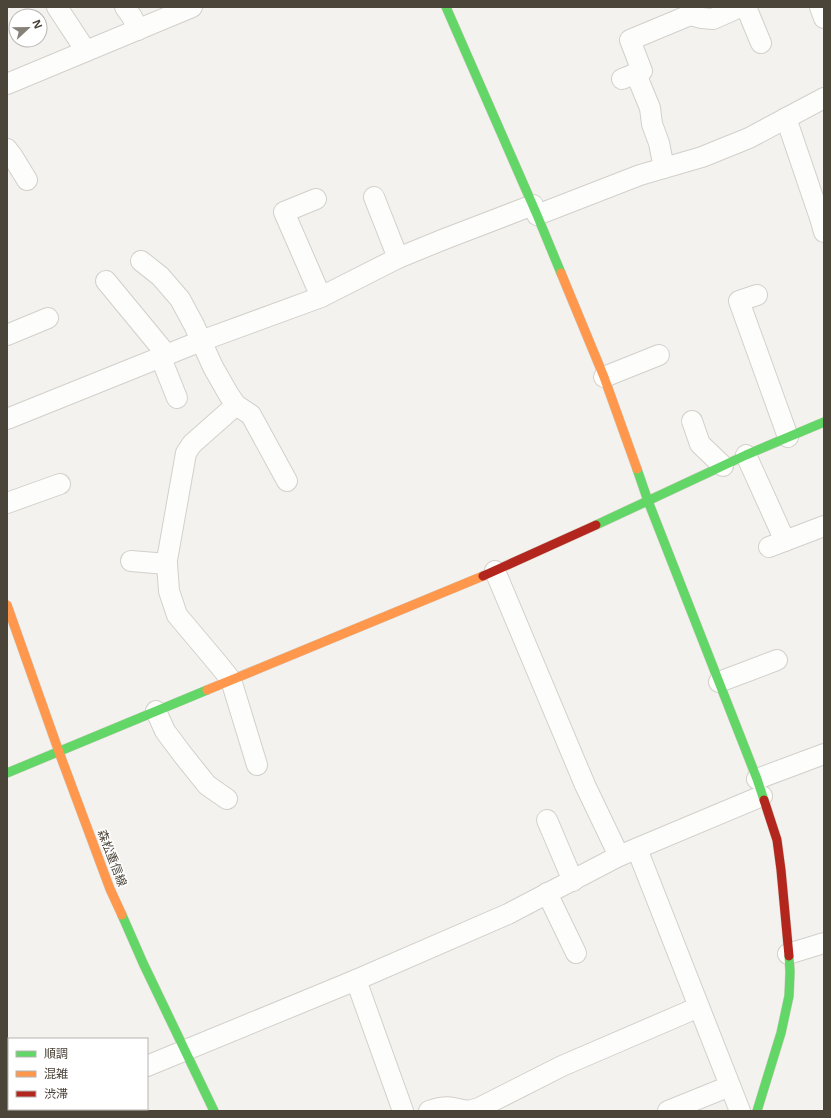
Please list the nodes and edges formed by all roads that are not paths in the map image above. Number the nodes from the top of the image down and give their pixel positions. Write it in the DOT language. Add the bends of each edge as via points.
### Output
graph roads {
  1 [pos="56,7"];
  2 [pos="124,7"];
  3 [pos="192,7"];
  4 [pos="446,7"];
  5 [pos="740,7"];
  6 [pos="746,7"];
  7 [pos="820,7"];
  8 [pos="689,11"];
  9 [pos="824,18"];
  10 [pos="138,30"];
  11 [pos="761,43"];
  12 [pos="86,51"];
  13 [pos="7,84"];
  14 [pos="824,98"];
  15 [pos="786,118"];
  16 [pos="7,149"];
  17 [pos="664,168"];
  18 [pos="27,180"];
  19 [pos="374,198"];
  20 [pos="316,199"];
  21 [pos="535,210"];
  22 [pos="824,232"];
  23 [pos="398,258"];
  24 [pos="141,261"];
  25 [pos="106,281"];
  26 [pos="757,295"];
  27 [pos="321,297"];
  28 [pos="48,318"];
  29 [pos="7,335"];
  30 [pos="201,341"];
  31 [pos="659,355"];
  32 [pos="164,356"];
  33 [pos="604,377"];
  34 [pos="177,398"];
  35 [pos="236,405"];
  36 [pos="7,419"];
  37 [pos="692,421"];
  38 [pos="824,422"];
  39 [pos="788,437"];
  40 [pos="746,455"];
  41 [pos="723,466"];
  42 [pos="287,481"];
  43 [pos="60,484"];
  44 [pos="648,501"];
  45 [pos="7,503"];
  46 [pos="824,526"];
  47 [pos="132,561"];
  48 [pos="167,564"];
  49 [pos="495,570"];
  50 [pos="7,605"];
  51 [pos="777,660"];
  52 [pos="231,680"];
  53 [pos="719,682"];
  54 [pos="156,711"];
  55 [pos="59,752"];
  56 [pos="824,754"];
  57 [pos="257,765"];
  58 [pos="7,773"];
  59 [pos="759,788"];
  60 [pos="227,799"];
  61 [pos="547,820"];
  62 [pos="628,853"];
  63 [pos="573,880"];
  64 [pos="548,894"];
  65 [pos="824,943"];
  66 [pos="576,953"];
  67 [pos="788,954"];
  68 [pos="356,980"];
  69 [pos="699,1007"];
  70 [pos="185,1050"];
  71 [pos="148,1066"];
  72 [pos="730,1086"];
  73 [pos="214,1111"];
  74 [pos="403,1111"];
  75 [pos="429,1111"];
  76 [pos="468,1111"];
  77 [pos="668,1111"];
  78 [pos="740,1111"];
  79 [pos="757,1111"];
  1 -- 12 [label="street"];
  2 -- 10 [label="street" via="132,16"];
  3 -- 10 [label="street"];
  4 -- 21 [label="street"];
  5 -- 8 [label="street" via="713,19 702,18"];
  6 -- 11 [label="street"];
  7 -- 9 [label="street"];
  8 -- 17 [label="street" via="630,40 642,71 629,77 650,108"];
  10 -- 12 [label="street"];
  12 -- 13 [label="street"];
  14 -- 15 [label="street"];
  15 -- 17 [label="street" via="749,138"];
  15 -- 22 [label="street"];
  16 -- 18 [label="street"];
  17 -- 21 [label="street"];
  19 -- 23 [label="street"];
  20 -- 27 [label="street" via="284,212"];
  21 -- 23 [label="street" via="442,240"];
  21 -- 33 [label="street"];
  23 -- 27 [label="street"];
  24 -- 30 [label="street" via="160,276 180,299"];
  25 -- 32 [label="street"];
  26 -- 39 [label="street" via="739,301"];
  27 -- 30 [label="street"];
  28 -- 29 [label="street"];
  30 -- 32 [label="street"];
  30 -- 35 [label="street"];
  31 -- 33 [label="street"];
  32 -- 34 [label="street"];
  32 -- 36 [label="street"];
  33 -- 44 [label="street"];
  35 -- 42 [label="street" via="251,415"];
  35 -- 48 [label="street" via="192,444 186,453"];
  37 -- 41 [label="street" via="700,444"];
  38 -- 39 [label="street"];
  39 -- 40 [label="street"];
  40 -- 41 [label="street"];
  40 -- 46 [label="street" via="777,544"];
  41 -- 44 [label="street"];
  43 -- 45 [label="street"];
  44 -- 49 [label="street"];
  44 -- 53 [label="street"];
  47 -- 48 [label="street"];
  48 -- 52 [label="street" via="169,591 177,615"];
  49 -- 52 [label="street"];
  49 -- 62 [label="street" via="585,785"];
  50 -- 55 [label="street, 森松重信線"];
  51 -- 53 [label="street"];
  52 -- 54 [label="street"];
  52 -- 57 [label="street"];
  53 -- 59 [label="street"];
  54 -- 55 [label="street"];
  54 -- 60 [label="street" via="165,730 207,785"];
  55 -- 58 [label="street"];
  55 -- 70 [label="street, 森松重信線" via="110,889"];
  56 -- 59 [label="street"];
  59 -- 62 [label="street"];
  59 -- 67 [label="street" via="777,840"];
  61 -- 63 [label="street"];
  62 -- 63 [label="street"];
  62 -- 69 [label="street"];
  63 -- 64 [label="street"];
  64 -- 66 [label="street"];
  64 -- 68 [label="street"];
  65 -- 67 [label="street"];
  67 -- 79 [label="street" via="789,996 781,1033"];
  68 -- 70 [label="street"];
  68 -- 74 [label="street"];
  69 -- 72 [label="street"];
  69 -- 76 [label="street" via="562,1066 479,1108"];
  70 -- 71 [label="street"];
  70 -- 73 [label="street, 森松重信線"];
  72 -- 77 [label="street"];
  72 -- 78 [label="street"];
  75 -- 76 [label="street" via="450,1107"];
}
